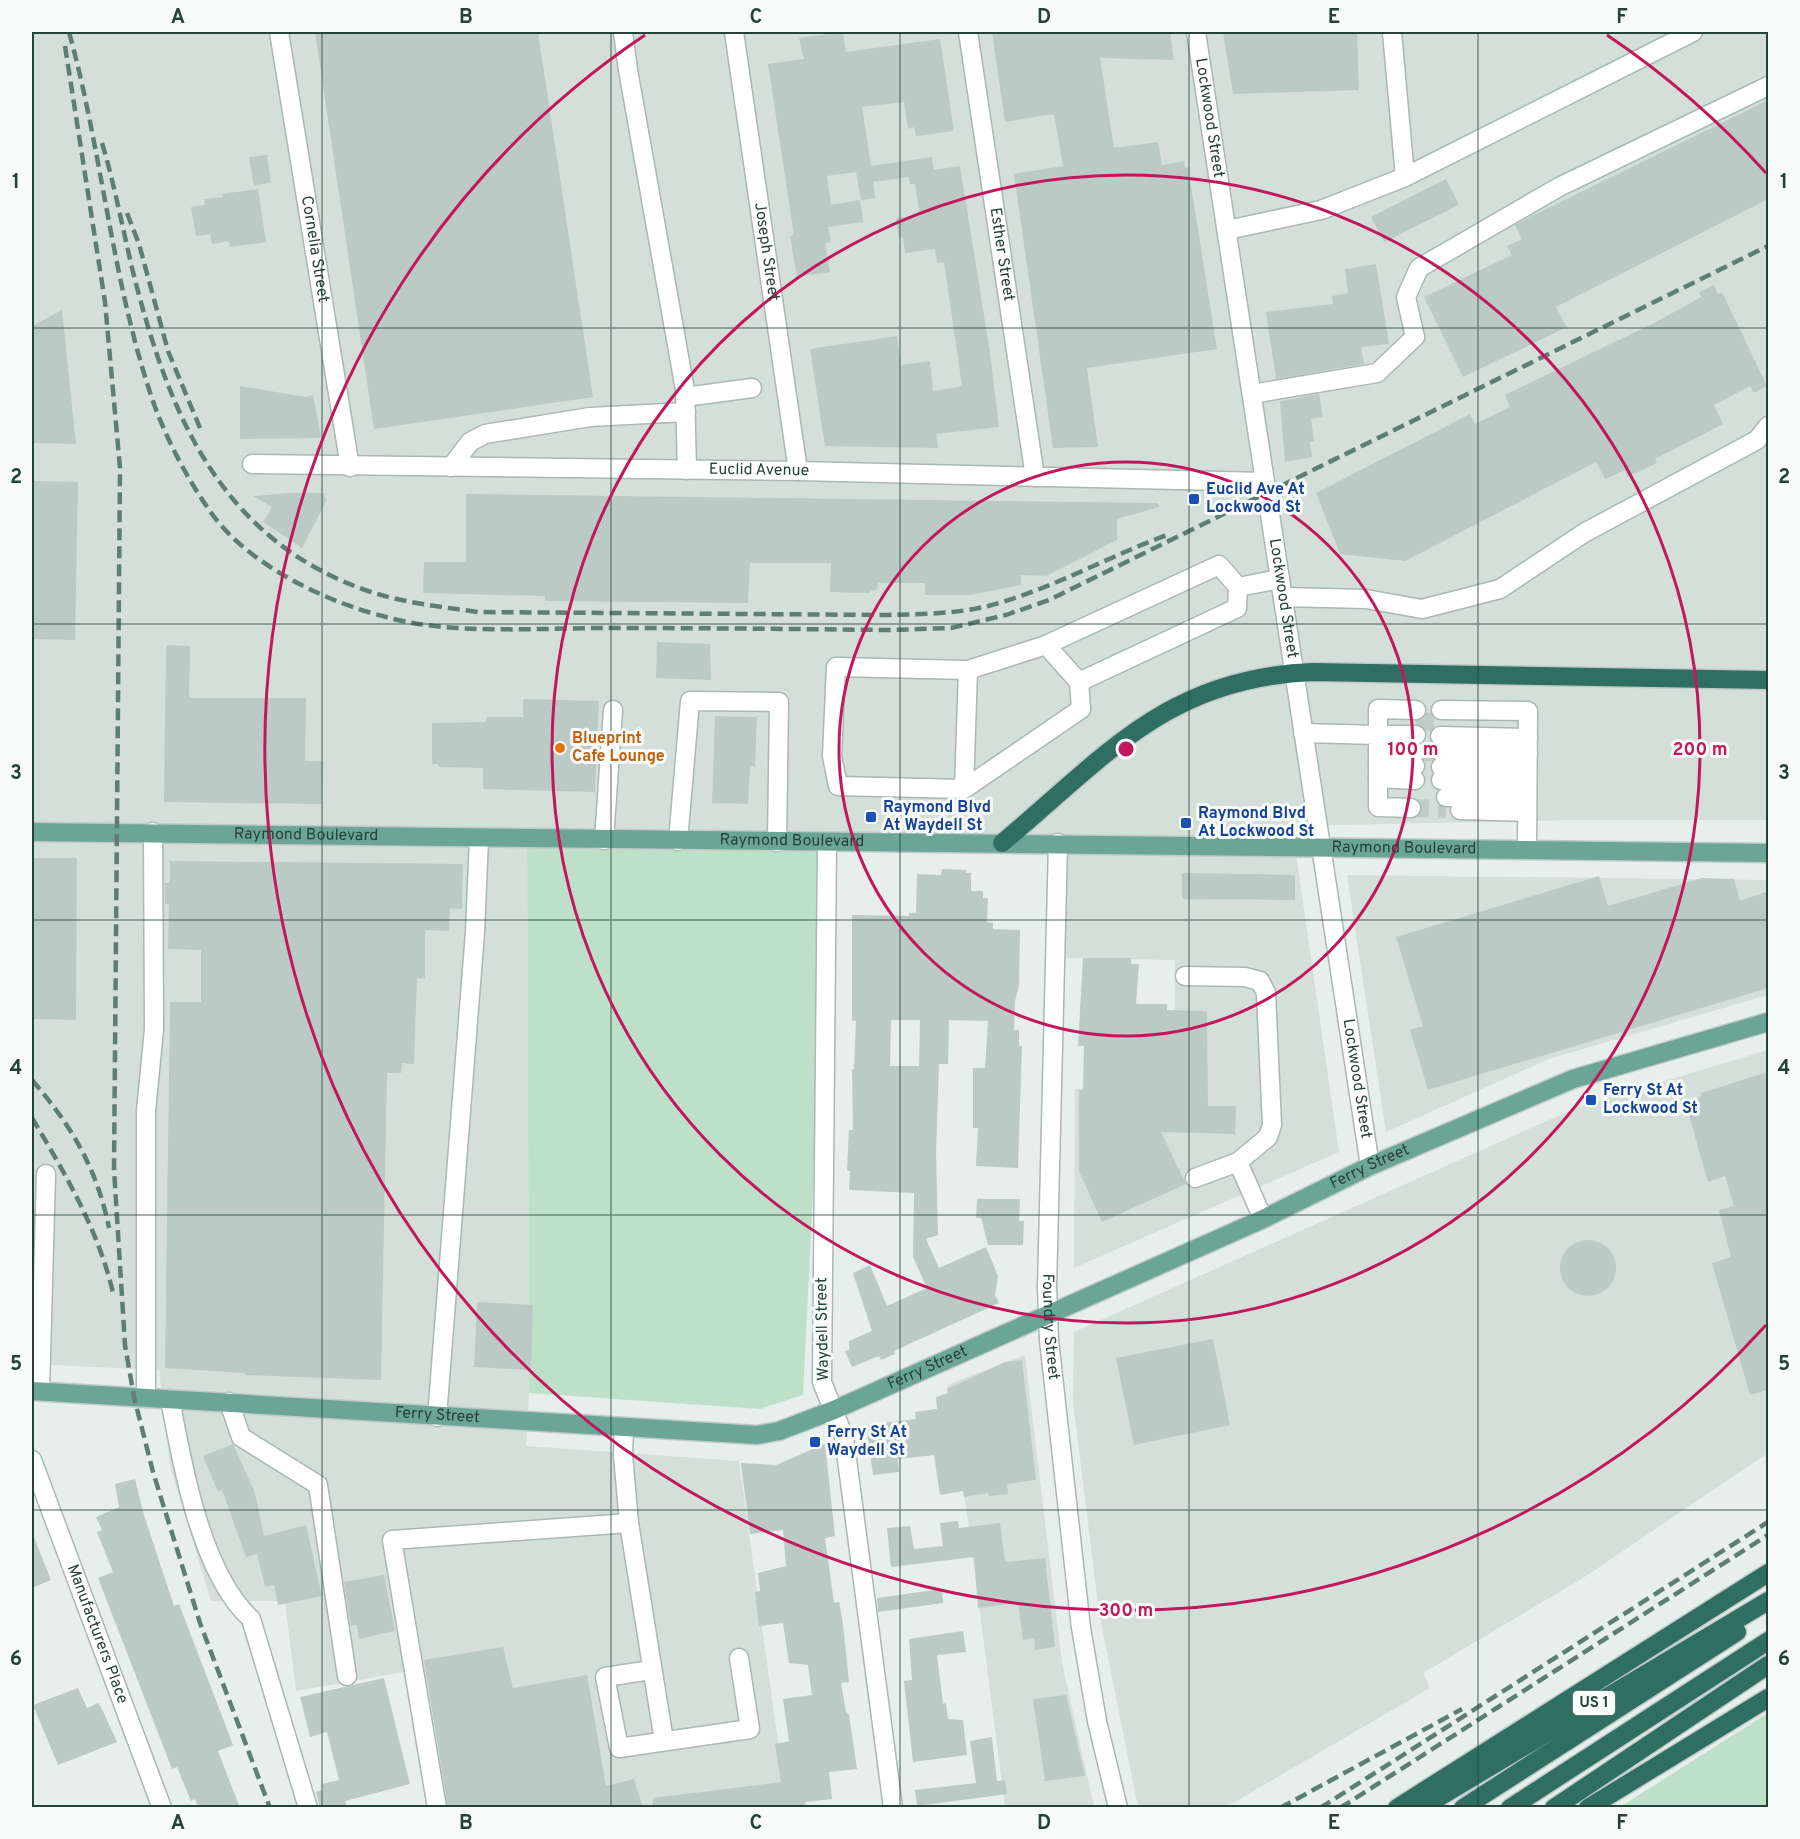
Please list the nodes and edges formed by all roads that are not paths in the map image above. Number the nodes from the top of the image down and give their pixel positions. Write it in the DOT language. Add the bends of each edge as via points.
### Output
graph roads {
  1 [pos="279,32"];
  2 [pos="623,32"];
  3 [pos="734,32"];
  4 [pos="968,32"];
  5 [pos="1196,32"];
  6 [pos="1392,32"];
  7 [pos="1693,32"];
  8 [pos="1768,86"];
  9 [pos="1405,177"];
  10 [pos="1227,230"];
  11 [pos="752,388"];
  12 [pos="1252,394"];
  13 [pos="685,404"];
  14 [pos="1768,426"];
  15 [pos="252,464"];
  16 [pos="350,467"];
  17 [pos="451,467"];
  18 [pos="687,470"];
  19 [pos="798,471"];
  20 [pos="1035,477"];
  21 [pos="1265,482"];
  22 [pos="1280,579"];
  23 [pos="1238,587"];
  24 [pos="1283,597"];
  25 [pos="1046,645"];
  26 [pos="968,670"];
  27 [pos="1293,673"];
  28 [pos="1768,680"];
  29 [pos="1079,682"];
  30 [pos="613,710"];
  31 [pos="1303,733"];
  32 [pos="1378,757"];
  33 [pos="1415,758"];
  34 [pos="1442,759"];
  35 [pos="1527,769"];
  36 [pos="964,789"];
  37 [pos="32,832"];
  38 [pos="153,832"];
  39 [pos="479,838"];
  40 [pos="604,840"];
  41 [pos="678,841"];
  42 [pos="777,842"];
  43 [pos="827,843"];
  44 [pos="1002,843"];
  45 [pos="1058,843"];
  46 [pos="1321,847"];
  47 [pos="1527,849"];
  48 [pos="1768,853"];
  49 [pos="1185,976"];
  50 [pos="1768,1022"];
  51 [pos="1238,1162"];
  52 [pos="1371,1166"];
  53 [pos="46,1174"];
  54 [pos="1195,1178"];
  55 [pos="1263,1219"];
  56 [pos="1049,1312"];
  57 [pos="36,1391"];
  58 [pos="146,1398"];
  59 [pos="170,1399"];
  60 [pos="229,1402"];
  61 [pos="834,1410"];
  62 [pos="437,1417"];
  63 [pos="624,1426"];
  64 [pos="32,1460"];
  65 [pos="629,1523"];
  66 [pos="1768,1573"];
  67 [pos="1768,1601"];
  68 [pos="1768,1611"];
  69 [pos="1768,1641"];
  70 [pos="739,1658"];
  71 [pos="1768,1665"];
  72 [pos="651,1670"];
  73 [pos="347,1676"];
  74 [pos="1768,1698"];
  75 [pos="664,1741"];
  76 [pos="162,1808"];
  77 [pos="308,1808"];
  78 [pos="437,1808"];
  79 [pos="893,1808"];
  80 [pos="1118,1808"];
  81 [pos="1397,1808"];
  82 [pos="1421,1808"];
  83 [pos="1463,1808"];
  84 [pos="1510,1808"];
  85 [pos="1554,1808"];
  86 [pos="1588,1808"];
  1 -- 16 [label="street, Cornelia Street"];
  2 -- 13 [label="street"];
  3 -- 19 [label="street, Joseph Street"];
  4 -- 20 [label="street, Esther Street"];
  5 -- 10 [label="street, Lockwood Street"];
  6 -- 9 [label="street"];
  7 -- 9 [label="street"];
  8 -- 12 [label="street" via="1559,187 1419,268 1406,297 1414,338 1377,374"];
  9 -- 10 [label="street" via="1321,210"];
  10 -- 12 [label="street, Lockwood Street"];
  11 -- 13 [label="street"];
  12 -- 21 [label="street, Lockwood Street"];
  13 -- 17 [label="street" via="485,434 470,442"];
  13 -- 18 [label="street"];
  14 -- 24 [label="street" via="1757,440 1584,533 1500,589 1422,609 1366,598"];
  15 -- 16 [label="street, Euclid Avenue"];
  16 -- 17 [label="street, Euclid Avenue"];
  17 -- 18 [label="street, Euclid Avenue"];
  18 -- 19 [label="street, Euclid Avenue"];
  19 -- 20 [label="street, Euclid Avenue"];
  20 -- 21 [label="street, Euclid Avenue"];
  21 -- 22 [label="street, Lockwood Street"];
  22 -- 23 [label="street"];
  22 -- 24 [label="street, Lockwood Street"];
  23 -- 25 [label="street" via="1219,565"];
  23 -- 29 [label="street" via="1237,608"];
  24 -- 27 [label="street, Lockwood Street"];
  25 -- 26 [label="street"];
  25 -- 29 [label="street"];
  26 -- 36 [label="street"];
  26 -- 36 [label="street" via="836,667 832,756 838,786"];
  27 -- 28 [label="highway"];
  27 -- 31 [label="street, Lockwood Street"];
  27 -- 44 [label="highway" via="1217,688 1149,721 1107,751"];
  29 -- 36 [label="street" via="1082,709"];
  30 -- 40 [label="street"];
  31 -- 32 [label="street"];
  31 -- 46 [label="street, Lockwood Street"];
  32 -- 33 [label="street"];
  32 -- 33 [label="street"];
  32 -- 33 [label="street"];
  32 -- 33 [label="street" via="1378,807"];
  34 -- 35 [label="street"];
  34 -- 35 [label="street"];
  34 -- 35 [label="street"];
  34 -- 35 [label="street" via="1528,711"];
  35 -- 47 [label="street"];
  37 -- 38 [label="main road, Raymond Boulevard"];
  38 -- 39 [label="main road, Raymond Boulevard"];
  38 -- 58 [label="street" via="154,1029 146,1111"];
  39 -- 40 [label="main road, Raymond Boulevard"];
  39 -- 62 [label="street"];
  40 -- 41 [label="main road, Raymond Boulevard"];
  41 -- 42 [label="main road, Raymond Boulevard"];
  41 -- 42 [label="street" via="690,701 779,702"];
  42 -- 43 [label="main road, Raymond Boulevard"];
  43 -- 44 [label="main road, Raymond Boulevard"];
  43 -- 61 [label="street, Waydell Street" via="822,1382"];
  44 -- 45 [label="main road, Raymond Boulevard"];
  45 -- 46 [label="main road, Raymond Boulevard"];
  45 -- 56 [label="street, Foundry Street"];
  46 -- 47 [label="main road, Raymond Boulevard"];
  46 -- 52 [label="street, Lockwood Street"];
  47 -- 48 [label="main road, Raymond Boulevard"];
  49 -- 51 [label="street" via="1245,977 1260,981 1266,993 1272,1125 1268,1137"];
  50 -- 52 [label="main road, Ferry Street" via="1573,1079"];
  51 -- 54 [label="street"];
  51 -- 55 [label="street"];
  52 -- 55 [label="main road, Ferry Street"];
  53 -- 57 [label="street"];
  55 -- 56 [label="main road, Ferry Street"];
  56 -- 61 [label="main road, Ferry Street"];
  56 -- 80 [label="street, Foundry Street" via="1081,1628 1097,1721"];
  57 -- 58 [label="main road, Ferry Street"];
  58 -- 59 [label="main road, Ferry Street"];
  59 -- 60 [label="main road, Ferry Street"];
  59 -- 77 [label="street" via="181,1461 213,1563 237,1606 251,1618"];
  60 -- 62 [label="main road, Ferry Street"];
  60 -- 73 [label="street" via="241,1437 318,1485"];
  61 -- 63 [label="main road, Ferry Street" via="779,1431 757,1434"];
  61 -- 79 [label="street, Waydell Street" via="844,1437"];
  62 -- 63 [label="main road, Ferry Street"];
  63 -- 65 [label="street"];
  64 -- 76 [label="street, Manufacturers Place"];
  65 -- 72 [label="street"];
  65 -- 78 [label="street" via="392,1540"];
  66 -- 81 [label="highway"];
  67 -- 82 [label="highway, US 1"];
  68 -- 83 [label="highway"];
  69 -- 84 [label="highway"];
  70 -- 75 [label="street" via="750,1728"];
  71 -- 85 [label="highway"];
  72 -- 75 [label="street"];
  72 -- 75 [label="street" via="605,1677 619,1748"];
  74 -- 86 [label="highway"];
}
